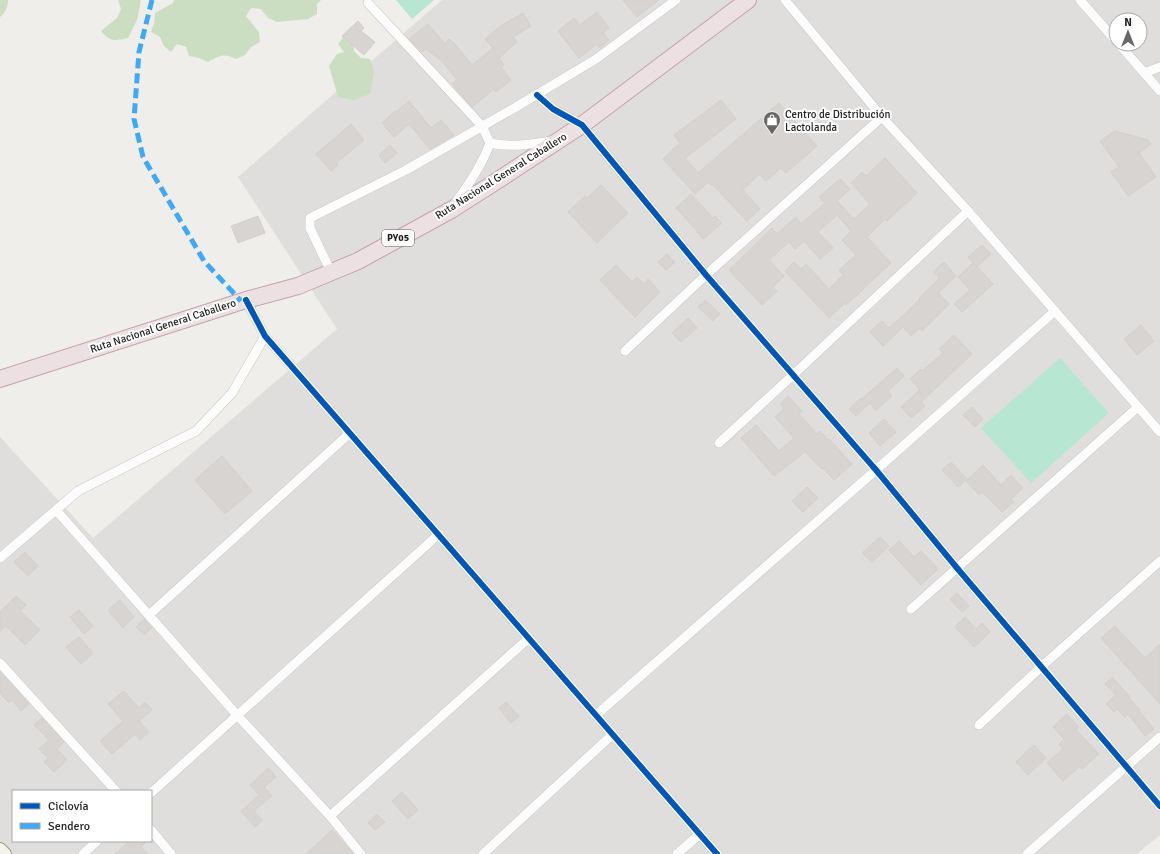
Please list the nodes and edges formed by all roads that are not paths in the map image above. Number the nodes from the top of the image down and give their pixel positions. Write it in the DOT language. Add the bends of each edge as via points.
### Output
graph roads {
  1 [pos="676,0"];
  2 [pos="748,0"];
  3 [pos="785,0"];
  4 [pos="1080,0"];
  5 [pos="368,3"];
  6 [pos="1108,32"];
  7 [pos="1126,52"];
  8 [pos="1160,67"];
  9 [pos="1144,73"];
  10 [pos="1160,91"];
  11 [pos="537,95"];
  12 [pos="882,117"];
  13 [pos="582,125"];
  14 [pos="482,126"];
  15 [pos="560,139"];
  16 [pos="490,143"];
  17 [pos="450,210"];
  18 [pos="968,211"];
  19 [pos="330,272"];
  20 [pos="706,275"];
  21 [pos="246,300"];
  22 [pos="1055,311"];
  23 [pos="265,336"];
  24 [pos="625,351"];
  25 [pos="793,375"];
  26 [pos="0,379"];
  27 [pos="1138,407"];
  28 [pos="1159,430"];
  29 [pos="350,433"];
  30 [pos="718,443"];
  31 [pos="876,470"];
  32 [pos="56,510"];
  33 [pos="439,534"];
  34 [pos="0,558"];
  35 [pos="1160,561"];
  36 [pos="957,568"];
  37 [pos="911,609"];
  38 [pos="149,615"];
  39 [pos="529,638"];
  40 [pos="0,663"];
  41 [pos="1041,666"];
  42 [pos="237,715"];
  43 [pos="596,715"];
  44 [pos="979,725"];
  45 [pos="613,734"];
  46 [pos="1160,737"];
  47 [pos="1127,766"];
  48 [pos="115,790"];
  49 [pos="152,792"];
  50 [pos="1160,806"];
  51 [pos="330,816"];
  52 [pos="152,831"];
  53 [pos="700,834"];
  54 [pos="96,842"];
  55 [pos="0,849"];
  56 [pos="5,854"];
  57 [pos="83,854"];
  58 [pos="171,854"];
  59 [pos="361,854"];
  60 [pos="483,854"];
  61 [pos="677,854"];
  62 [pos="717,854"];
  63 [pos="1027,854"];
  1 -- 11 [label="street" via="596,59"];
  2 -- 13 [label="highway, Ruta Nacional General Caballero / PY05"];
  3 -- 12 [label="street"];
  4 -- 6 [label="street"];
  5 -- 14 [label="street"];
  7 -- 9 [label="street"];
  8 -- 9 [label="street"];
  9 -- 10 [label="street"];
  11 -- 13 [label="street" via="553,109"];
  11 -- 14 [label="street"];
  12 -- 18 [label="street"];
  12 -- 20 [label="street"];
  13 -- 15 [label="highway, Ruta Nacional General Caballero / PY05"];
  13 -- 20 [label="street"];
  14 -- 16 [label="street"];
  14 -- 19 [label="street" via="406,170 310,218 310,228"];
  15 -- 16 [label="street" via="526,145"];
  15 -- 17 [label="highway, Ruta Nacional General Caballero / PY05"];
  16 -- 17 [label="street" via="475,176"];
  17 -- 19 [label="highway, Ruta Nacional General Caballero / PY05" via="358,261"];
  18 -- 22 [label="street"];
  18 -- 25 [label="street"];
  19 -- 21 [label="highway, Ruta Nacional General Caballero / PY05" via="298,286"];
  20 -- 24 [label="street"];
  20 -- 25 [label="street"];
  21 -- 23 [label="street"];
  21 -- 26 [label="highway, Ruta Nacional General Caballero / PY05"];
  22 -- 27 [label="street"];
  22 -- 31 [label="street"];
  23 -- 29 [label="street"];
  23 -- 32 [label="street" via="232,393 196,431 78,491"];
  25 -- 30 [label="street"];
  25 -- 31 [label="street"];
  27 -- 28 [label="street"];
  27 -- 36 [label="street"];
  29 -- 33 [label="street"];
  29 -- 38 [label="street"];
  31 -- 36 [label="street"];
  31 -- 43 [label="street"];
  32 -- 34 [label="street"];
  32 -- 38 [label="street"];
  33 -- 39 [label="street"];
  33 -- 42 [label="street"];
  35 -- 41 [label="street"];
  36 -- 37 [label="street"];
  36 -- 41 [label="street"];
  38 -- 42 [label="street"];
  39 -- 43 [label="street"];
  39 -- 51 [label="street"];
  40 -- 48 [label="street"];
  41 -- 44 [label="street"];
  41 -- 47 [label="street"];
  42 -- 49 [label="street"];
  42 -- 51 [label="street"];
  43 -- 45 [label="street"];
  45 -- 53 [label="street"];
  45 -- 60 [label="street"];
  46 -- 47 [label="street"];
  47 -- 50 [label="street"];
  47 -- 63 [label="street"];
  51 -- 59 [label="street"];
  52 -- 58 [label="street"];
  53 -- 61 [label="street"];
  53 -- 62 [label="street"];
  54 -- 57 [label="street"];
  55 -- 56 [label="street"];
}
